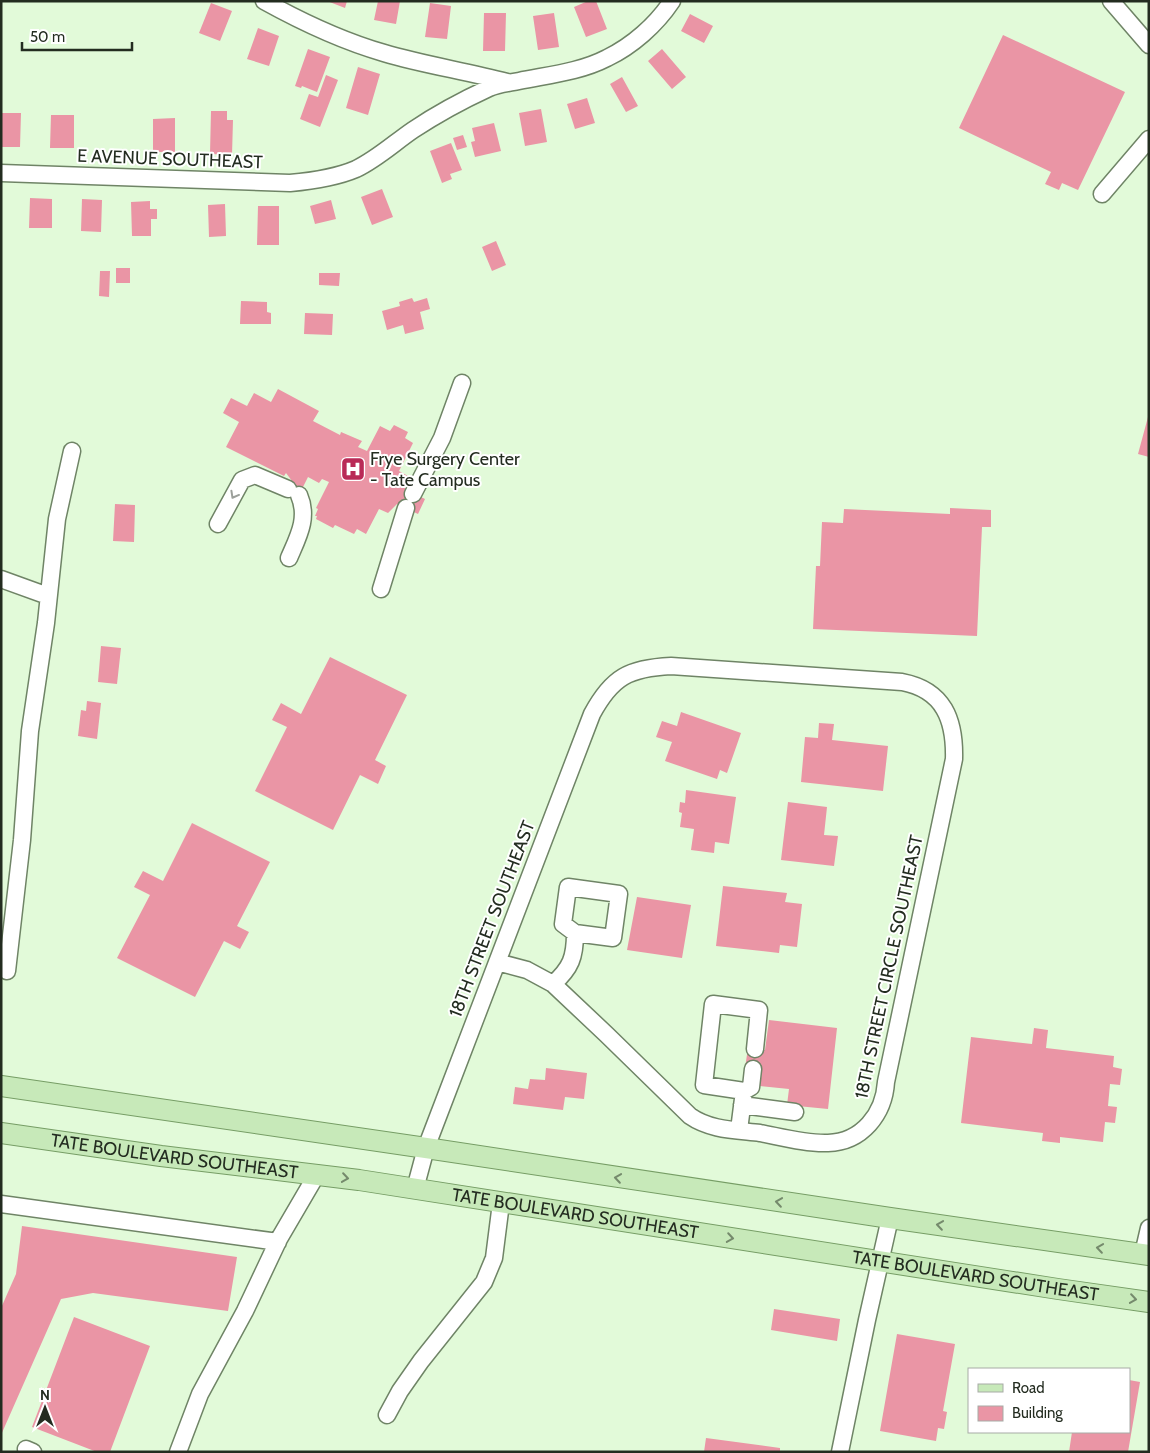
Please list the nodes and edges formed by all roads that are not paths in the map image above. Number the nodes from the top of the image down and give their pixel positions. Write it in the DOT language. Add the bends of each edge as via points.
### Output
graph roads {
  1 [pos="264,1"];
  2 [pos="672,1"];
  3 [pos="1111,1"];
  4 [pos="1149,45"];
  5 [pos="511,83"];
  6 [pos="1149,138"];
  7 [pos="1,173"];
  8 [pos="1102,194"];
  9 [pos="462,383"];
  10 [pos="72,451"];
  11 [pos="218,524"];
  12 [pos="289,558"];
  13 [pos="1,579"];
  14 [pos="381,589"];
  15 [pos="48,596"];
  16 [pos="627,674"];
  17 [pos="575,933"];
  18 [pos="5,950"];
  19 [pos="497,962"];
  20 [pos="7,971"];
  21 [pos="553,984"];
  22 [pos="755,1049"];
  23 [pos="753,1069"];
  24 [pos="1,1086"];
  25 [pos="743,1098"];
  26 [pos="795,1112"];
  27 [pos="739,1130"];
  28 [pos="1,1133"];
  29 [pos="426,1148"];
  30 [pos="317,1174"];
  31 [pos="415,1189"];
  32 [pos="501,1203"];
  33 [pos="1,1204"];
  34 [pos="890,1218"];
  35 [pos="1149,1228"];
  36 [pos="278,1242"];
  37 [pos="1146,1254"];
  38 [pos="881,1262"];
  39 [pos="1149,1302"];
  40 [pos="387,1415"];
  41 [pos="178,1452"];
  42 [pos="840,1452"];
  1 -- 5 [label="street" via="329,33 383,53"];
  2 -- 5 [label="street, E AVENUE SOUTHEAST" via="650,28 607,58 582,68"];
  3 -- 4 [label="street"];
  5 -- 7 [label="street, E AVENUE SOUTHEAST" via="491,87 451,107 356,169 312,181"];
  6 -- 8 [label="street"];
  9 -- 14 [label="street" via="442,438 410,501"];
  10 -- 15 [label="street" via="57,519"];
  12 -- 11 [label="street, one-way" via="303,524 303,506 293,492 255,475 242,480"];
  13 -- 15 [label="street"];
  15 -- 18 [label="street" via="30,731 22,840"];
  16 -- 19 [label="street, 18TH STREET SOUTHEAST" via="607,692 592,714"];
  16 -- 27 [label="street, 18TH STREET CIRCLE SOUTHEAST" via="650,667 671,666 902,682 913,684 934,696 952,725 954,759 880,1109 863,1131 838,1142 819,1143"];
  17 -- 21 [label="street" via="569,968"];
  18 -- 20 [label="street"];
  19 -- 21 [label="street, 18TH STREET CIRCLE SOUTHEAST" via="527,970"];
  19 -- 29 [label="street, 18TH STREET SOUTHEAST"];
  21 -- 27 [label="street, 18TH STREET CIRCLE SOUTHEAST" via="690,1116 706,1125"];
  22 -- 25 [label="street" via="759,1010 713,1004 704,1085"];
  23 -- 25 [label="street" via="750,1086"];
  24 -- 29 [label="main road"];
  25 -- 26 [label="street"];
  25 -- 27 [label="street"];
  28 -- 30 [label="main road, TATE BOULEVARD SOUTHEAST"];
  29 -- 31 [label="street, 18TH STREET SOUTHEAST"];
  34 -- 29 [label="main road, one-way"];
  30 -- 31 [label="main road, TATE BOULEVARD SOUTHEAST, one-way"];
  30 -- 36 [label="street"];
  31 -- 32 [label="main road, TATE BOULEVARD SOUTHEAST"];
  32 -- 38 [label="main road, TATE BOULEVARD SOUTHEAST, one-way"];
  32 -- 40 [label="street" via="494,1258 484,1282 420,1361"];
  33 -- 36 [label="street"];
  37 -- 34 [label="main road, one-way"];
  34 -- 38 [label="street"];
  35 -- 37 [label="street"];
  36 -- 41 [label="street" via="200,1394"];
  38 -- 39 [label="main road, TATE BOULEVARD SOUTHEAST, one-way"];
  38 -- 42 [label="street"];
}
